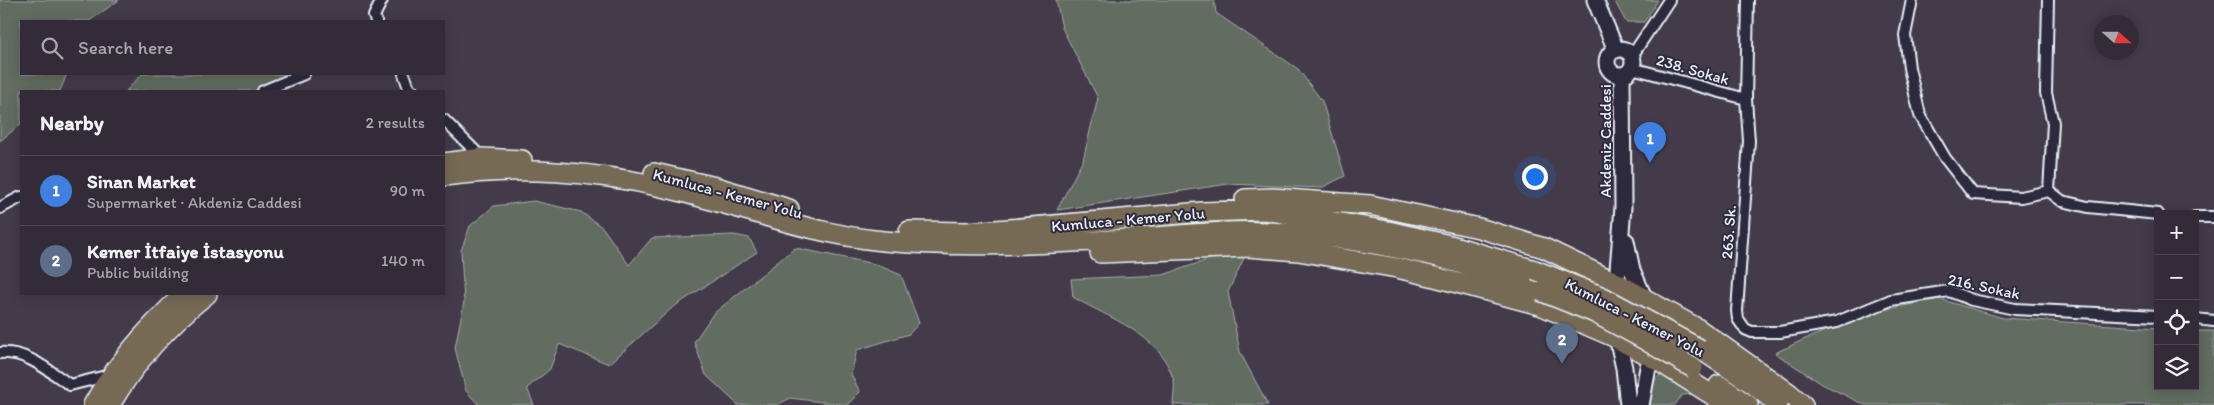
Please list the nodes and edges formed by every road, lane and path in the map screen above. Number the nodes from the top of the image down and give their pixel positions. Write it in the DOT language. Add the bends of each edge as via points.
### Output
graph roads {
  1 [pos="382,0"];
  2 [pos="1596,0"];
  3 [pos="1668,0"];
  4 [pos="1748,0"];
  5 [pos="1912,0"];
  6 [pos="2048,0"];
  7 [pos="376,20"];
  8 [pos="1616,50"];
  9 [pos="1629,66"];
  10 [pos="302,75"];
  11 [pos="404,75"];
  12 [pos="265,90"];
  13 [pos="412,90"];
  14 [pos="1746,99"];
  15 [pos="445,121"];
  16 [pos="482,158"];
  17 [pos="445,163"];
  18 [pos="445,176"];
  19 [pos="2049,191"];
  20 [pos="20,198"];
  21 [pos="1623,207"];
  22 [pos="0,208"];
  23 [pos="2154,214"];
  24 [pos="2199,217"];
  25 [pos="2214,217"];
  26 [pos="1049,226"];
  27 [pos="994,245"];
  28 [pos="1617,283"];
  29 [pos="183,295"];
  30 [pos="206,295"];
  31 [pos="1645,298"];
  32 [pos="2154,316"];
  33 [pos="2199,319"];
  34 [pos="2214,321"];
  35 [pos="1780,332"];
  36 [pos="1616,338"];
  37 [pos="0,353"];
  38 [pos="1650,356"];
  39 [pos="111,375"];
  40 [pos="93,405"];
  41 [pos="110,405"];
  42 [pos="1628,405"];
  43 [pos="1641,405"];
  44 [pos="1728,405"];
  45 [pos="1748,405"];
  46 [pos="1778,405"];
  47 [pos="1803,405"];
  1 -- 7 [label="street" via="374,16"];
  2 -- 8 [label="street"];
  3 -- 9 [label="street"];
  4 -- 14 [label="street, 263. Sk."];
  5 -- 19 [label="street" via="1905,35 1909,68 1920,116 1945,158 1973,194 2021,197"];
  6 -- 19 [label="street" via="2046,93 2053,122"];
  8 -- 9 [label="street" via="1628,51"];
  8 -- 9 [label="street" via="1607,59 1610,71"];
  9 -- 14 [label="street, 238. Sokak"];
  9 -- 21 [label="street, Akdeniz Caddesi"];
  10 -- 12 [label="street"];
  11 -- 13 [label="street"];
  14 -- 35 [label="street, 263. Sk." via="1749,140 1738,318 1745,329 1752,332"];
  15 -- 16 [label="street"];
  16 -- 17 [label="highway, Kumluca - Kemer Yolu"];
  16 -- 26 [label="highway, Kumluca - Kemer Yolu" via="632,169 676,177 808,215 880,230 967,232"];
  18 -- 27 [label="highway, Kumluca - Kemer Yolu" via="515,171 622,179 841,235 909,243"];
  19 -- 23 [label="street" via="2062,201 2088,208"];
  20 -- 22 [label="street"];
  21 -- 28 [label="street, Akdeniz Caddesi"];
  21 -- 31 [label="street, Akdeniz Caddesi" via="1631,265"];
  24 -- 25 [label="street"];
  26 -- 28 [label="highway" via="1221,200 1272,198 1370,204 1479,228 1544,248"];
  26 -- 46 [label="highway, Kumluca - Kemer Yolu, bridge" via="1202,212 1265,210 1454,246 1535,270 1603,297 1700,349"];
  27 -- 36 [label="highway, Kumluca - Kemer Yolu" via="1047,254 1240,247 1298,251 1397,268 1496,292 1540,305"];
  27 -- 45 [label="highway, Kumluca - Kemer Yolu, bridge" via="1225,231 1309,235 1435,256 1595,313 1692,368"];
  28 -- 31 [label="highway"];
  28 -- 36 [label="street, Akdeniz Caddesi"];
  29 -- 39 [label="highway" via="157,320"];
  30 -- 41 [label="highway" via="173,323 142,358"];
  31 -- 38 [label="street, Akdeniz Caddesi" via="1654,330"];
  31 -- 47 [label="highway" via="1697,328"];
  32 -- 35 [label="street, 216. Sokak" via="2025,310 1979,302 1949,291 1891,300 1837,322"];
  33 -- 34 [label="street"];
  36 -- 38 [label="highway, Kumluca - Kemer Yolu"];
  36 -- 42 [label="street, Akdeniz Caddesi" via="1624,368"];
  37 -- 39 [label="street" via="32,360 70,385"];
  38 -- 43 [label="street, Akdeniz Caddesi"];
  38 -- 44 [label="highway, Kumluca - Kemer Yolu"];
  39 -- 40 [label="highway"];
}
